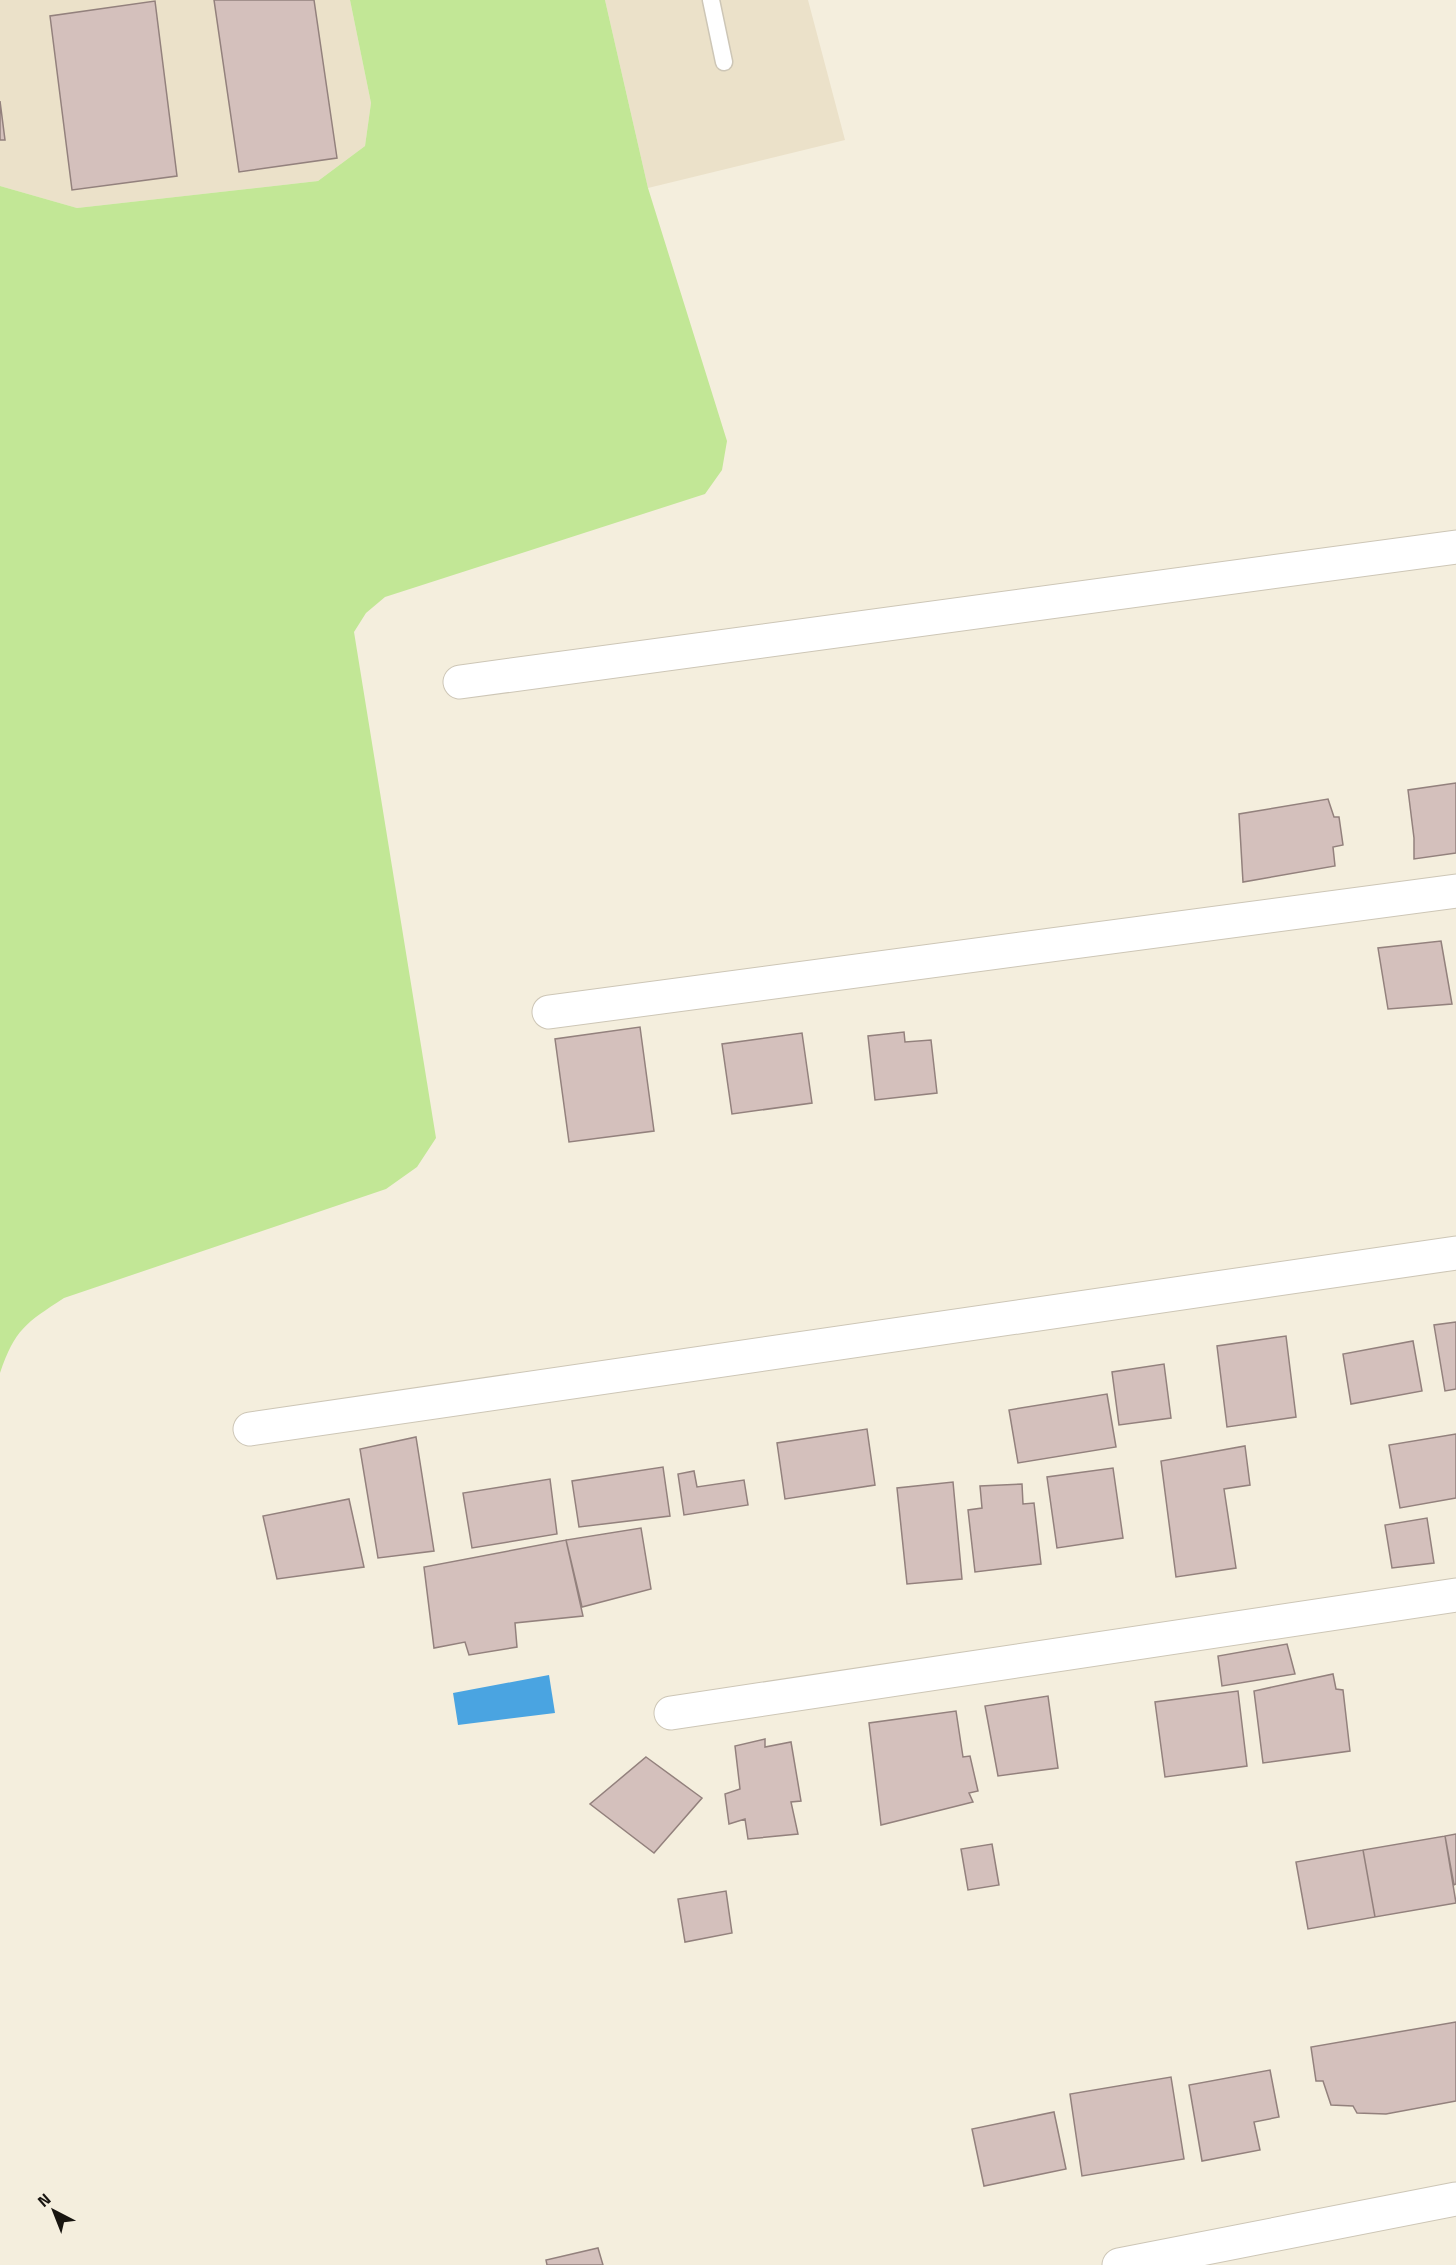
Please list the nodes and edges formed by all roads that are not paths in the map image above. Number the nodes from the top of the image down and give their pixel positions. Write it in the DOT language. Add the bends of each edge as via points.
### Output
graph roads {
  1 [pos="711,0"];
  2 [pos="724,62"];
  3 [pos="1456,547"];
  4 [pos="460,682"];
  5 [pos="1456,891"];
  6 [pos="549,1012"];
  7 [pos="1456,1253"];
  8 [pos="250,1429"];
  9 [pos="1456,1595"];
  10 [pos="671,1713"];
  11 [pos="1456,2199"];
  12 [pos="1119,2265"];
  1 -- 2 [label="lane"];
  3 -- 4 [label="street"];
  5 -- 6 [label="street"];
  7 -- 8 [label="street"];
  9 -- 10 [label="street"];
  11 -- 12 [label="street"];
}
